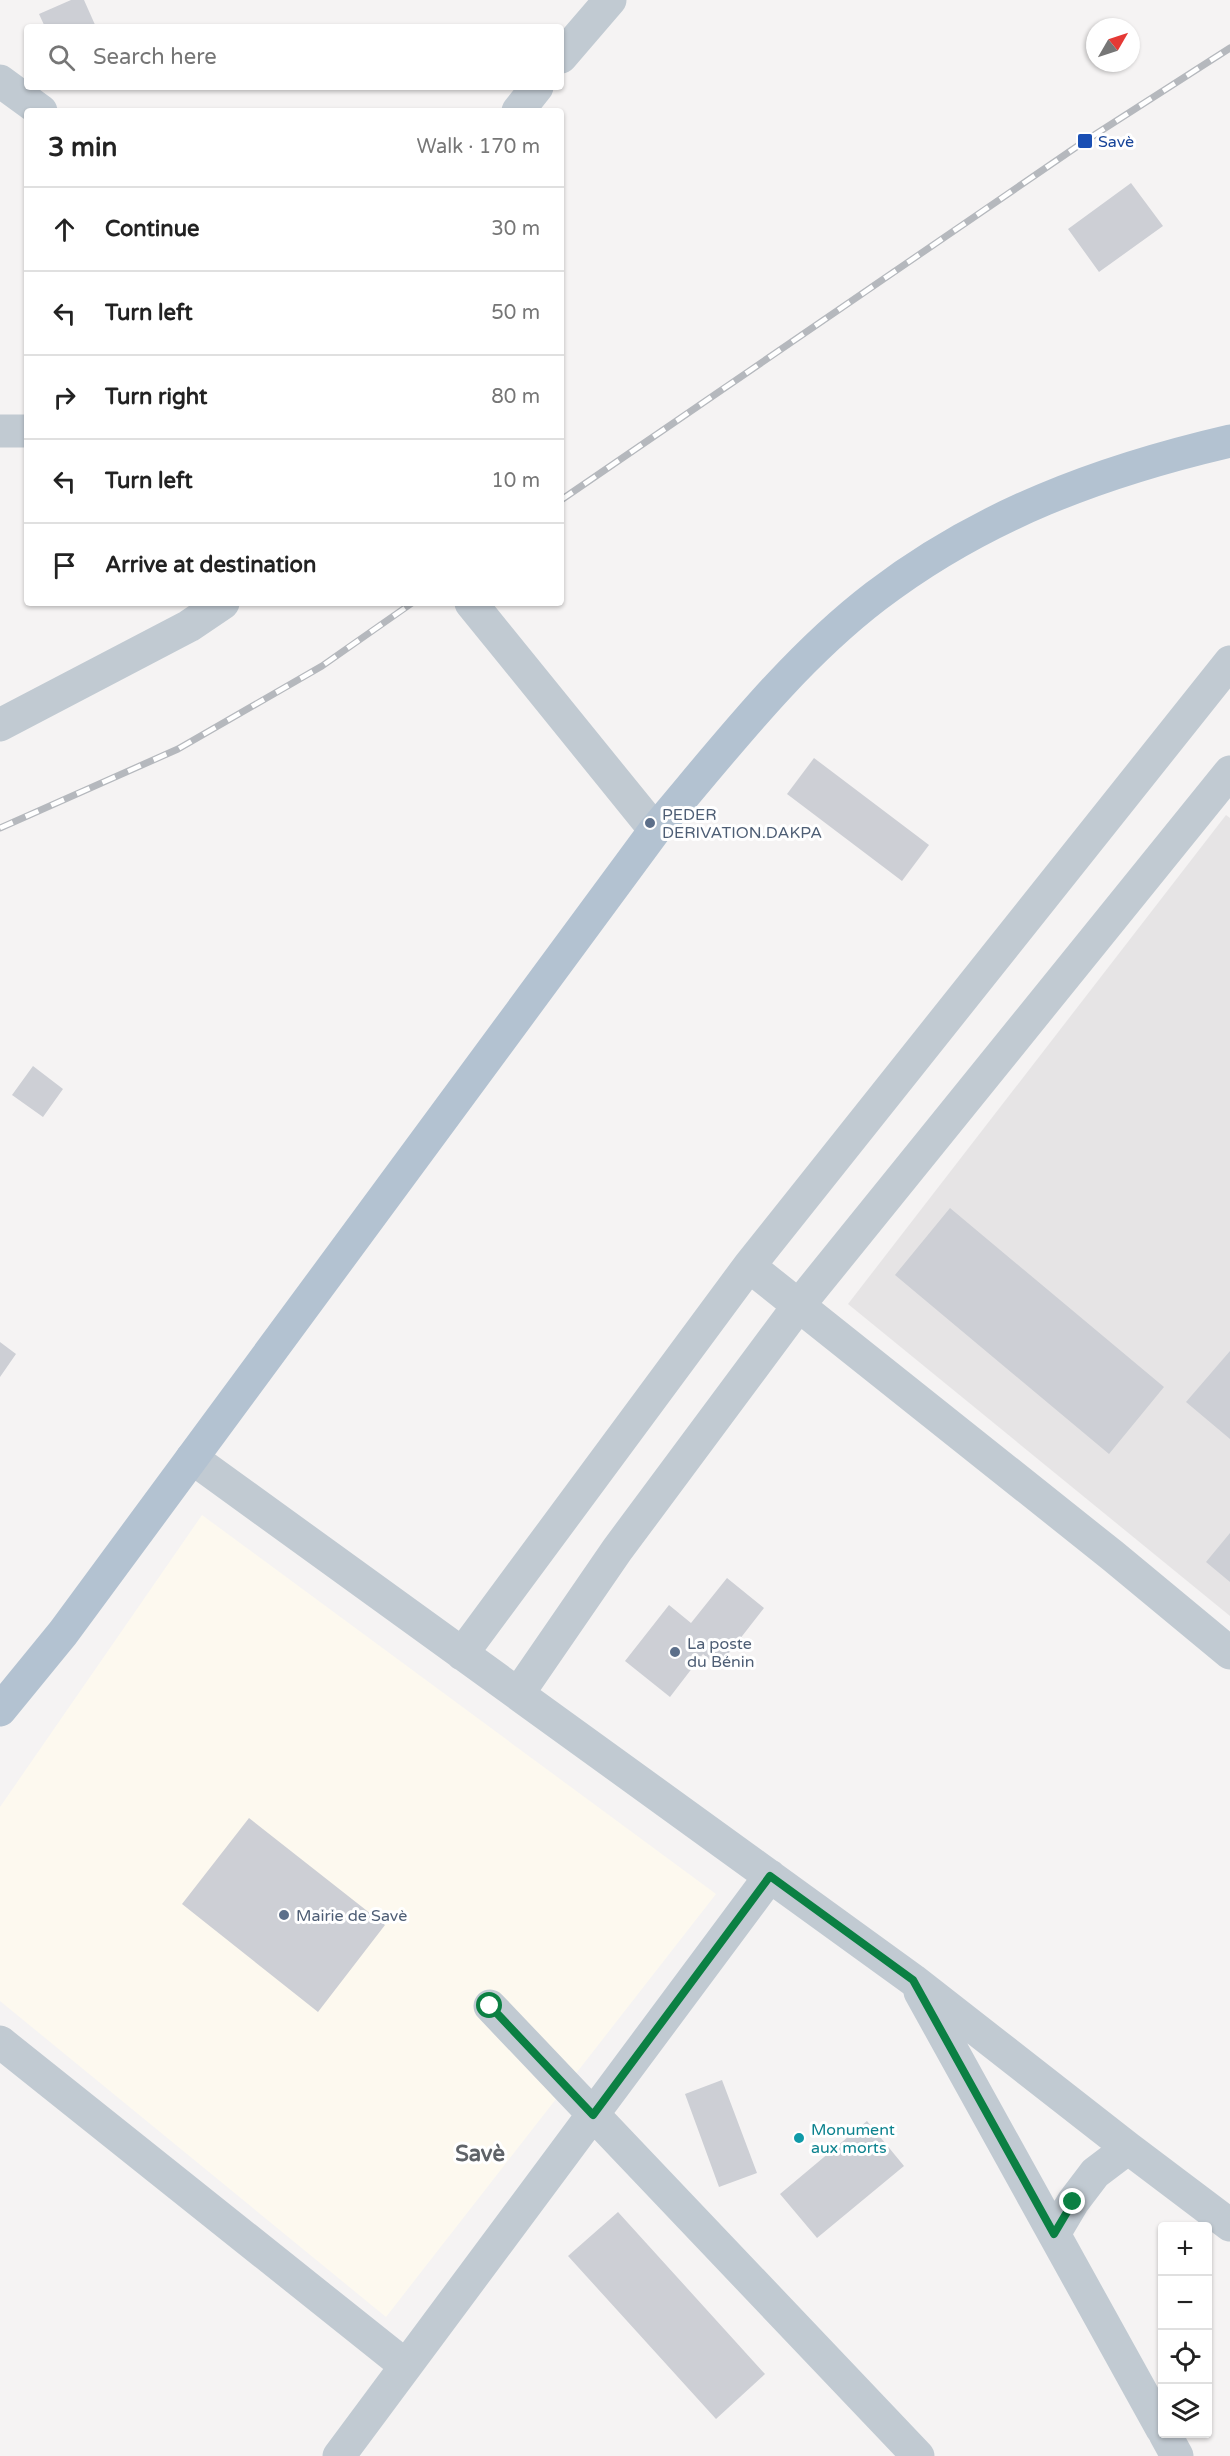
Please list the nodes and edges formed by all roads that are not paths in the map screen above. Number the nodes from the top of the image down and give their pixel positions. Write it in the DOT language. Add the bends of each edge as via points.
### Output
graph roads {
  1 [pos="610,0"];
  2 [pos="564,54"];
  3 [pos="0,81"];
  4 [pos="535,90"];
  5 [pos="37,108"];
  6 [pos="520,108"];
  7 [pos="0,431"];
  8 [pos="24,431"];
  9 [pos="1230,441"];
  10 [pos="219,606"];
  11 [pos="473,606"];
  12 [pos="1230,662"];
  13 [pos="0,725"];
  14 [pos="1230,772"];
  15 [pos="655,830"];
  16 [pos="749,1266"];
  17 [pos="800,1305"];
  18 [pos="192,1458"];
  19 [pos="1230,1653"];
  20 [pos="462,1654"];
  21 [pos="518,1694"];
  22 [pos="0,1710"];
  23 [pos="770,1876"];
  24 [pos="913,1980"];
  25 [pos="490,2006"];
  26 [pos="0,2042"];
  27 [pos="593,2115"];
  28 [pos="1128,2148"];
  29 [pos="1230,2225"];
  30 [pos="1054,2234"];
  31 [pos="406,2366"];
  32 [pos="1158,2422"];
  33 [pos="1168,2438"];
  34 [pos="339,2456"];
  35 [pos="918,2456"];
  36 [pos="1177,2456"];
  1 -- 2 [label="street"];
  3 -- 5 [label="street"];
  4 -- 6 [label="street"];
  7 -- 8 [label="street"];
  9 -- 15 [label="main road" via="1162,457 1073,486 994,520 933,557 875,597 819,646"];
  10 -- 13 [label="street" via="189,626"];
  11 -- 15 [label="street"];
  12 -- 16 [label="street"];
  14 -- 17 [label="street"];
  15 -- 18 [label="main road"];
  16 -- 17 [label="street"];
  16 -- 20 [label="street"];
  17 -- 19 [label="street"];
  17 -- 21 [label="street" via="617,1550"];
  18 -- 20 [label="street"];
  18 -- 22 [label="main road" via="63,1634"];
  20 -- 21 [label="street"];
  21 -- 23 [label="street"];
  23 -- 24 [label="street"];
  23 -- 27 [label="street"];
  24 -- 28 [label="street"];
  24 -- 30 [label="street"];
  25 -- 27 [label="street"];
  26 -- 31 [label="street"];
  27 -- 31 [label="street"];
  27 -- 35 [label="street"];
  28 -- 29 [label="street"];
  28 -- 30 [label="street" via="1095,2173"];
  30 -- 32 [label="street"];
  31 -- 34 [label="street"];
  33 -- 36 [label="street"];
}
